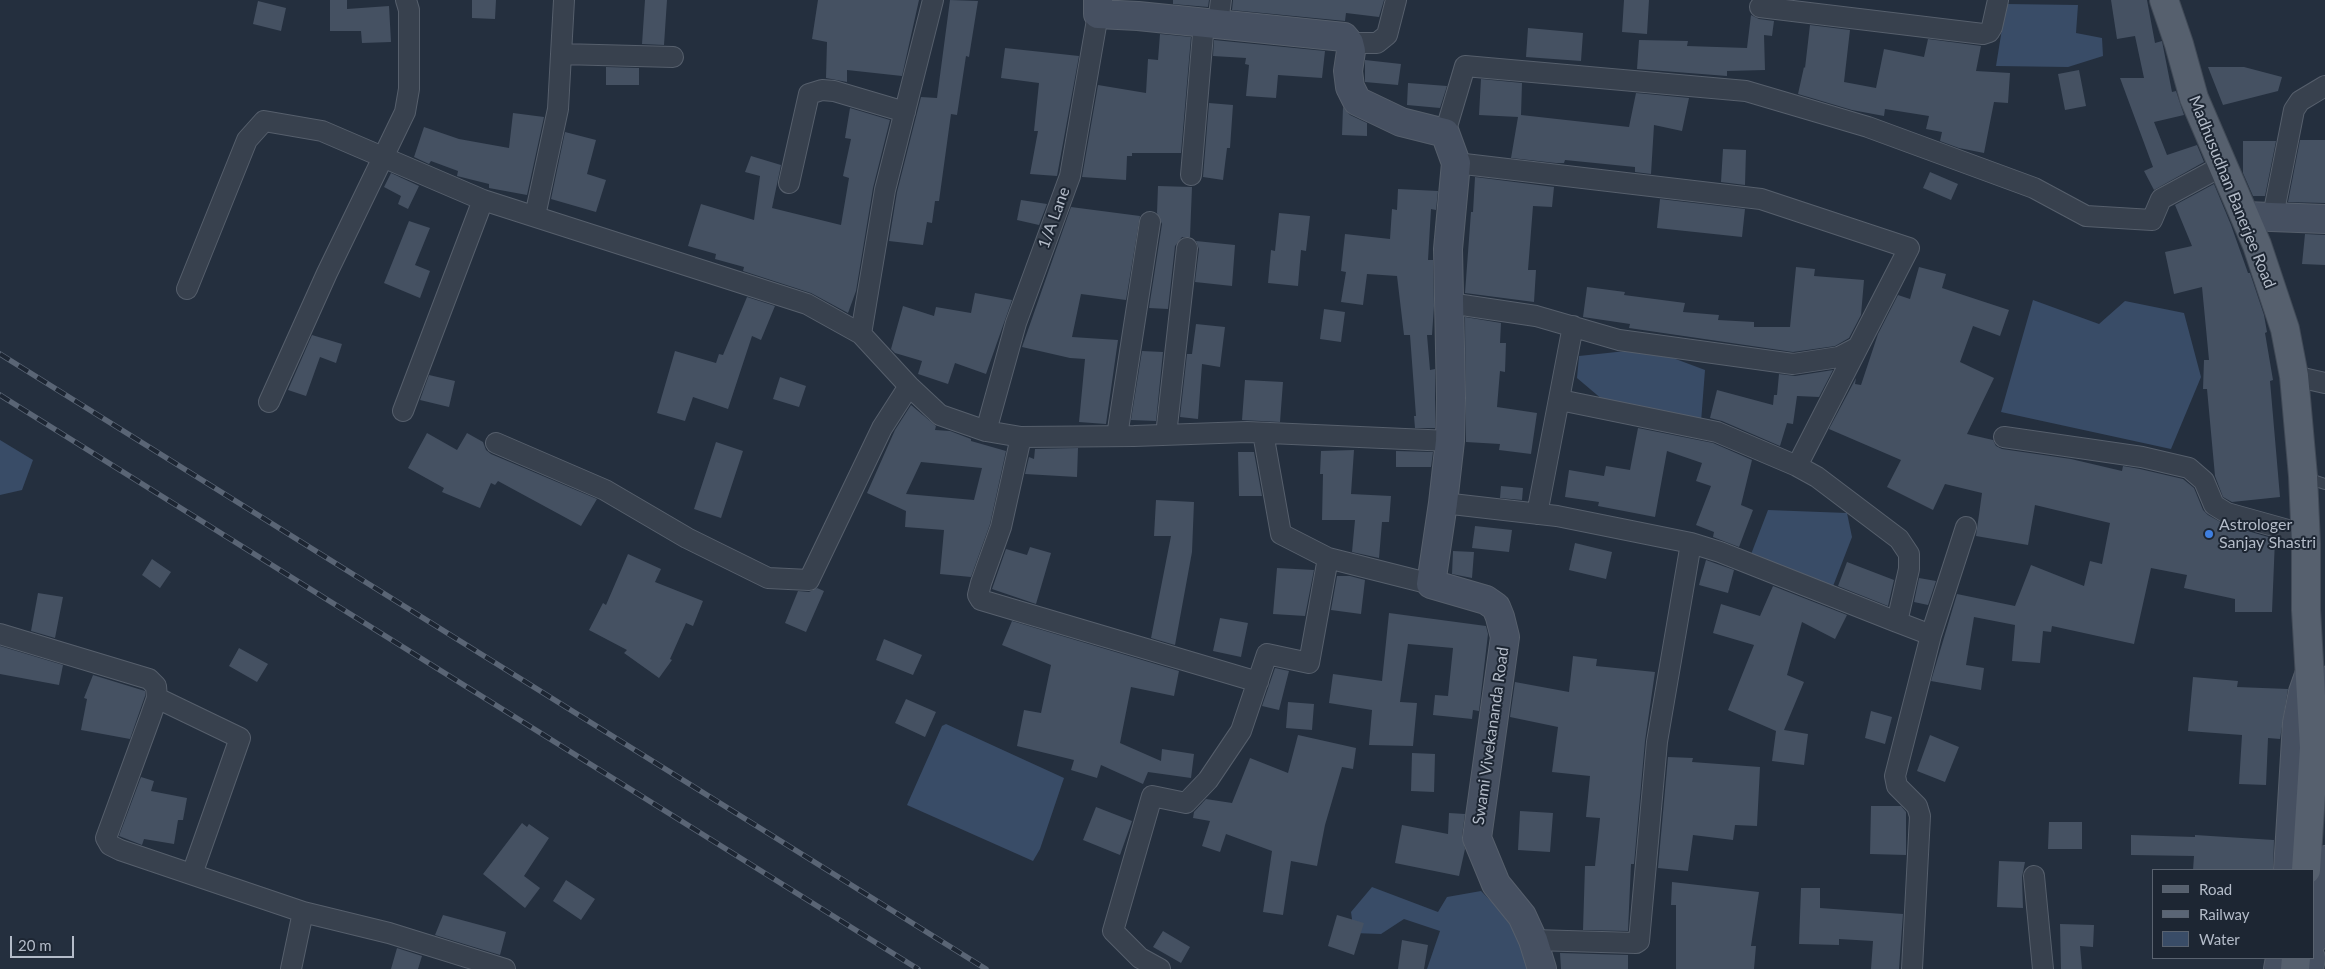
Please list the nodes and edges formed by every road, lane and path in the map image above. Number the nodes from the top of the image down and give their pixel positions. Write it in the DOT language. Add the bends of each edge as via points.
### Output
graph roads {
  1 [pos="406,0"];
  2 [pos="564,0"];
  3 [pos="933,0"];
  4 [pos="1396,0"];
  5 [pos="1998,0"];
  6 [pos="2164,0"];
  7 [pos="1760,6"];
  8 [pos="1098,7"];
  9 [pos="1214,15"];
  10 [pos="1349,42"];
  11 [pos="561,54"];
  12 [pos="673,57"];
  13 [pos="2325,86"];
  14 [pos="905,112"];
  15 [pos="1445,133"];
  16 [pos="383,157"];
  17 [pos="1456,163"];
  18 [pos="2224,166"];
  19 [pos="1191,175"];
  20 [pos="789,183"];
  21 [pos="483,200"];
  22 [pos="535,216"];
  23 [pos="2245,216"];
  24 [pos="2273,216"];
  25 [pos="2325,219"];
  26 [pos="1150,222"];
  27 [pos="1187,248"];
  28 [pos="187,289"];
  29 [pos="1449,303"];
  30 [pos="1573,326"];
  31 [pos="861,334"];
  32 [pos="1858,347"];
  33 [pos="2294,376"];
  34 [pos="2325,382"];
  35 [pos="909,386"];
  36 [pos="1560,400"];
  37 [pos="269,402"];
  38 [pos="403,412"];
  39 [pos="986,431"];
  40 [pos="1263,433"];
  41 [pos="1166,435"];
  42 [pos="1021,436"];
  43 [pos="1117,436"];
  44 [pos="2004,437"];
  45 [pos="1450,440"];
  46 [pos="496,443"];
  47 [pos="1797,466"];
  48 [pos="2314,480"];
  49 [pos="1443,503"];
  50 [pos="1537,514"];
  51 [pos="1966,527"];
  52 [pos="2306,535"];
  53 [pos="1691,543"];
  54 [pos="1328,558"];
  55 [pos="1431,584"];
  56 [pos="1897,622"];
  57 [pos="0,634"];
  58 [pos="1931,635"];
  59 [pos="2316,645"];
  60 [pos="2310,672"];
  61 [pos="1258,682"];
  62 [pos="157,698"];
  63 [pos="2319,700"];
  64 [pos="2325,860"];
  65 [pos="2288,869"];
  66 [pos="2306,869"];
  67 [pos="192,874"];
  68 [pos="2034,876"];
  69 [pos="2322,898"];
  70 [pos="303,912"];
  71 [pos="2315,934"];
  72 [pos="1533,940"];
  73 [pos="291,969"];
  74 [pos="504,969"];
  75 [pos="1160,969"];
  76 [pos="1542,969"];
  77 [pos="1912,969"];
  78 [pos="2043,969"];
  1 -- 16 [label="street" via="409,10 409,88 405,112"];
  2 -- 11 [label="street"];
  3 -- 14 [label="street"];
  4 -- 10 [label="street" via="1387,35 1377,43"];
  5 -- 7 [label="street" via="1992,27 1983,34"];
  6 -- 18 [label="main road, Madhusudhan Banerjee Road" via="2194,98"];
  8 -- 9 [label="street"];
  8 -- 39 [label="street, 1/A Lane" via="1070,176 1016,322"];
  9 -- 10 [label="street" via="1330,34 1344,37"];
  9 -- 19 [label="street"];
  10 -- 15 [label="street" via="1350,87 1357,101 1401,122"];
  11 -- 12 [label="street"];
  11 -- 22 [label="street" via="558,109"];
  13 -- 24 [label="street" via="2300,101 2294,110"];
  14 -- 20 [label="street" via="834,91 809,94"];
  14 -- 31 [label="street" via="885,190"];
  15 -- 17 [label="street"];
  15 -- 18 [label="street" via="1465,66 1746,91 1868,127 2034,188 2086,216 2152,220 2161,199"];
  16 -- 21 [label="street"];
  16 -- 28 [label="street" via="322,131 264,121 247,140"];
  16 -- 37 [label="street"];
  17 -- 29 [label="street" via="1448,248"];
  17 -- 32 [label="street" via="1761,199 1908,248"];
  18 -- 23 [label="main road, Madhusudhan Banerjee Road"];
  21 -- 22 [label="street"];
  21 -- 38 [label="street"];
  22 -- 31 [label="street" via="807,304"];
  23 -- 24 [label="street"];
  23 -- 33 [label="main road, Madhusudhan Banerjee Road" via="2285,329"];
  24 -- 25 [label="street"];
  26 -- 43 [label="street"];
  27 -- 41 [label="street"];
  29 -- 30 [label="street" via="1536,316"];
  29 -- 45 [label="street"];
  30 -- 32 [label="street" via="1619,340 1793,364 1839,357"];
  30 -- 36 [label="street"];
  31 -- 35 [label="street"];
  32 -- 47 [label="street"];
  33 -- 34 [label="street"];
  33 -- 48 [label="main road, Madhusudhan Banerjee Road"];
  35 -- 39 [label="street" via="940,415"];
  35 -- 46 [label="street" via="882,428 808,580 768,578 687,538 605,490"];
  36 -- 47 [label="street" via="1717,432"];
  36 -- 50 [label="street"];
  39 -- 42 [label="street"];
  40 -- 41 [label="street"];
  40 -- 45 [label="street"];
  40 -- 54 [label="street" via="1281,534"];
  41 -- 43 [label="street"];
  42 -- 43 [label="street"];
  42 -- 61 [label="street" via="1001,528 980,583 978,595 981,600"];
  44 -- 52 [label="street" via="2142,457 2189,468 2204,481 2214,505 2227,513"];
  45 -- 49 [label="street"];
  47 -- 56 [label="street" via="1817,477 1899,539 1908,554 1909,569"];
  48 -- 52 [label="main road, Madhusudhan Banerjee Road"];
  49 -- 50 [label="street"];
  49 -- 55 [label="street"];
  50 -- 53 [label="street"];
  51 -- 58 [label="street"];
  52 -- 59 [label="main road, Madhusudhan Banerjee Road"];
  53 -- 56 [label="street" via="1753,564"];
  53 -- 72 [label="street" via="1657,742 1639,941"];
  54 -- 55 [label="street"];
  54 -- 61 [label="street" via="1309,663 1267,654"];
  55 -- 72 [label="street, Swami Vivekananda Road" via="1486,600 1496,607 1505,637 1476,838 1496,884 1522,916"];
  56 -- 58 [label="street"];
  57 -- 62 [label="street" via="149,679 156,686"];
  58 -- 77 [label="street" via="1895,776 1897,786 1917,806 1920,816"];
  59 -- 60 [label="main road, Madhusudhan Banerjee Road"];
  60 -- 63 [label="main road, Madhusudhan Banerjee Road"];
  60 -- 65 [label="street" via="2298,715"];
  61 -- 75 [label="street" via="1241,731 1208,780 1186,802 1152,796 1113,931 1140,958"];
  62 -- 67 [label="street" via="240,738"];
  62 -- 67 [label="street" via="106,838 110,845 120,850"];
  63 -- 66 [label="main road, Madhusudhan Banerjee Road"];
  64 -- 69 [label="street"];
  67 -- 70 [label="street"];
  68 -- 78 [label="street"];
  69 -- 71 [label="street"];
  70 -- 73 [label="street"];
  70 -- 74 [label="street" via="389,933"];
  72 -- 76 [label="street, Swami Vivekananda Road"];
}
